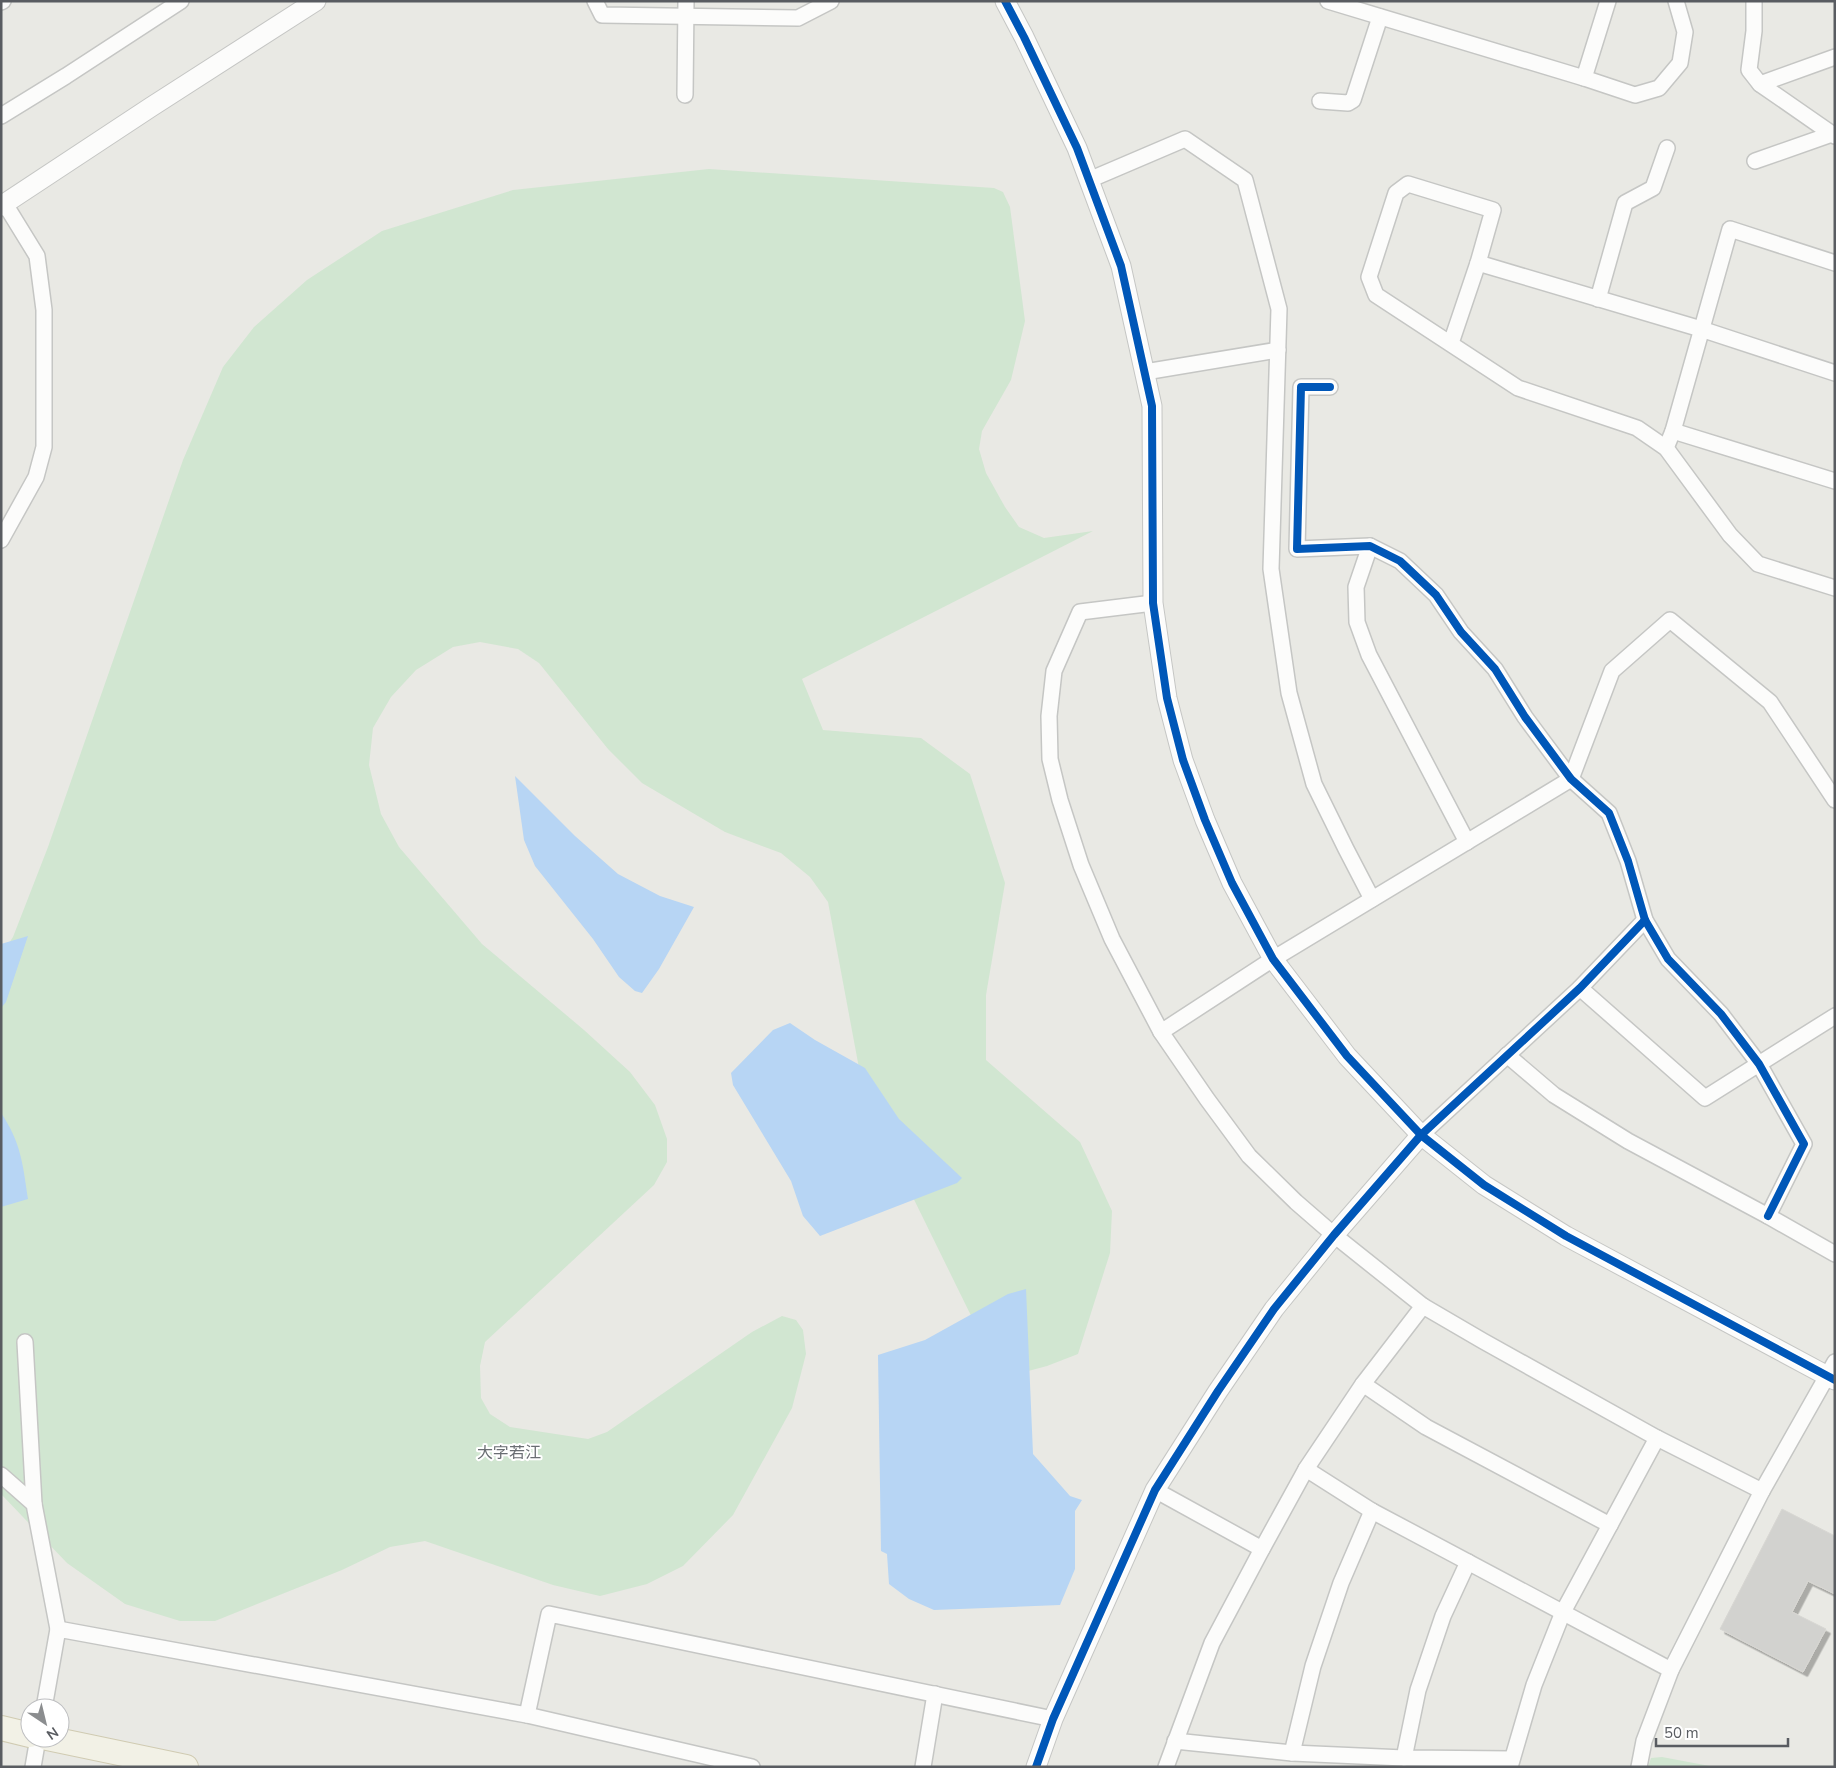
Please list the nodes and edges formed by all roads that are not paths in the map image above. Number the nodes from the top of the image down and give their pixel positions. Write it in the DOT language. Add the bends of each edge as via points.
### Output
graph roads {
  1 [pos="181,1"];
  2 [pos="316,1"];
  3 [pos="595,1"];
  4 [pos="686,1"];
  5 [pos="831,1"];
  6 [pos="1005,1"];
  7 [pos="1328,1"];
  8 [pos="1608,1"];
  9 [pos="1676,1"];
  10 [pos="1754,1"];
  11 [pos="686,17"];
  12 [pos="1380,17"];
  13 [pos="1835,57"];
  14 [pos="1584,78"];
  15 [pos="1760,84"];
  16 [pos="685,95"];
  17 [pos="1320,102"];
  18 [pos="1,116"];
  19 [pos="1833,135"];
  20 [pos="1667,148"];
  21 [pos="1755,161"];
  22 [pos="1089,180"];
  23 [pos="3,205"];
  24 [pos="1478,263"];
  25 [pos="1835,263"];
  26 [pos="1598,298"];
  27 [pos="1701,329"];
  28 [pos="1451,343"];
  29 [pos="1278,350"];
  30 [pos="1145,372"];
  31 [pos="1835,373"];
  32 [pos="1330,387"];
  33 [pos="1673,430"];
  34 [pos="1666,448"];
  35 [pos="1835,481"];
  36 [pos="1,540"];
  37 [pos="1370,546"];
  38 [pos="1835,588"];
  39 [pos="1153,603"];
  40 [pos="1571,779"];
  41 [pos="1835,800"];
  42 [pos="1468,842"];
  43 [pos="1372,899"];
  44 [pos="1645,920"];
  45 [pos="1273,959"];
  46 [pos="1580,988"];
  47 [pos="1835,1016"];
  48 [pos="1161,1032"];
  49 [pos="1507,1055"];
  50 [pos="1759,1064"];
  51 [pos="1421,1135"];
  52 [pos="1768,1216"];
  53 [pos="1334,1235"];
  54 [pos="1835,1254"];
  55 [pos="1423,1306"];
  56 [pos="25,1342"];
  57 [pos="1832,1373"];
  58 [pos="1363,1384"];
  59 [pos="1657,1438"];
  60 [pos="1306,1469"];
  61 [pos="1,1475"];
  62 [pos="1155,1490"];
  63 [pos="1762,1491"];
  64 [pos="34,1504"];
  65 [pos="1372,1511"];
  66 [pos="1610,1525"];
  67 [pos="1262,1549"];
  68 [pos="1468,1562"];
  69 [pos="1563,1612"];
  70 [pos="58,1629"];
  71 [pos="1671,1670"];
  72 [pos="935,1694"];
  73 [pos="46,1698"];
  74 [pos="527,1715"];
  75 [pos="1053,1719"];
  76 [pos="1,1728"];
  77 [pos="20,1732"];
  78 [pos="1175,1741"];
  79 [pos="70,1743"];
  80 [pos="36,1748"];
  81 [pos="1292,1753"];
  82 [pos="1404,1758"];
  83 [pos="1511,1763"];
  84 [pos="736,1765"];
  85 [pos="33,1767"];
  86 [pos="186,1767"];
  87 [pos="752,1767"];
  88 [pos="923,1767"];
  89 [pos="1036,1767"];
  90 [pos="1166,1767"];
  91 [pos="1639,1767"];
  1 -- 18 [label="street"];
  2 -- 23 [label="street"];
  3 -- 11 [label="street" via="602,15"];
  4 -- 11 [label="street"];
  5 -- 11 [label="street" via="798,18"];
  6 -- 22 [label="street" via="1077,148"];
  7 -- 12 [label="street"];
  8 -- 14 [label="street"];
  9 -- 14 [label="street" via="1685,32 1680,63 1659,88 1635,95"];
  10 -- 15 [label="street" via="1749,70"];
  11 -- 16 [label="street"];
  12 -- 14 [label="street"];
  12 -- 17 [label="street" via="1354,100 1348,103"];
  13 -- 15 [label="street"];
  15 -- 19 [label="street"];
  19 -- 21 [label="street"];
  20 -- 26 [label="street" via="1653,188 1625,203"];
  22 -- 29 [label="street" via="1185,138 1245,180 1279,309"];
  22 -- 30 [label="street" via="1121,266"];
  23 -- 36 [label="street" via="38,256 44,310 44,447 36,477"];
  24 -- 26 [label="street"];
  24 -- 28 [label="street"];
  24 -- 28 [label="street" via="1493,210 1408,184 1396,193 1369,278 1376,296"];
  25 -- 27 [label="street" via="1730,229"];
  26 -- 27 [label="street"];
  27 -- 31 [label="street"];
  27 -- 33 [label="street"];
  28 -- 34 [label="street" via="1518,388 1637,428"];
  29 -- 30 [label="street"];
  29 -- 43 [label="street" via="1272,569 1289,693 1314,784"];
  30 -- 39 [label="street" via="1152,406"];
  32 -- 37 [label="street" via="1301,386 1297,549"];
  33 -- 34 [label="street"];
  33 -- 35 [label="street"];
  34 -- 38 [label="street" via="1730,535 1758,564"];
  37 -- 40 [label="street" via="1400,561 1436,595 1461,632 1495,668 1525,717"];
  37 -- 42 [label="street" via="1356,587 1357,622 1368,654"];
  39 -- 45 [label="street" via="1166,698 1183,760 1232,882"];
  39 -- 48 [label="street" via="1080,612 1054,671 1049,716 1050,759 1081,865 1112,939"];
  40 -- 41 [label="street" via="1612,671 1670,620 1770,702"];
  40 -- 42 [label="street"];
  40 -- 44 [label="street" via="1609,813 1628,861"];
  42 -- 43 [label="street"];
  43 -- 45 [label="street"];
  44 -- 46 [label="street"];
  44 -- 50 [label="street" via="1668,959 1721,1014"];
  45 -- 48 [label="street"];
  45 -- 51 [label="street" via="1347,1056"];
  46 -- 49 [label="street"];
  46 -- 50 [label="street" via="1705,1098"];
  47 -- 50 [label="street"];
  48 -- 53 [label="street" via="1250,1156"];
  49 -- 51 [label="street"];
  49 -- 52 [label="street" via="1554,1095 1628,1141"];
  50 -- 52 [label="street" via="1804,1144"];
  51 -- 53 [label="street"];
  51 -- 57 [label="street" via="1484,1185 1566,1236"];
  52 -- 54 [label="street"];
  53 -- 55 [label="street"];
  53 -- 62 [label="street" via="1274,1309"];
  55 -- 58 [label="street"];
  55 -- 59 [label="street"];
  56 -- 64 [label="street"];
  57 -- 63 [label="street"];
  58 -- 60 [label="street"];
  58 -- 66 [label="street" via="1426,1428"];
  59 -- 63 [label="street"];
  59 -- 66 [label="street"];
  60 -- 65 [label="street"];
  60 -- 67 [label="street"];
  61 -- 64 [label="street"];
  62 -- 67 [label="street"];
  62 -- 75 [label="street"];
  63 -- 71 [label="street"];
  64 -- 70 [label="street"];
  65 -- 68 [label="street"];
  65 -- 81 [label="street" via="1338,1592 1313,1666"];
  66 -- 69 [label="street"];
  67 -- 78 [label="street" via="1212,1644"];
  68 -- 69 [label="street"];
  68 -- 82 [label="street" via="1443,1616 1418,1690"];
  69 -- 71 [label="street"];
  69 -- 83 [label="street" via="1534,1685"];
  70 -- 73 [label="street"];
  70 -- 74 [label="street"];
  71 -- 91 [label="street" via="1644,1741"];
  72 -- 74 [label="street" via="549,1614"];
  72 -- 75 [label="street"];
  72 -- 88 [label="street"];
  74 -- 84 [label="street"];
  75 -- 89 [label="street"];
  76 -- 77 [label="main road"];
  78 -- 81 [label="street"];
  78 -- 90 [label="street"];
  79 -- 86 [label="main road"];
  80 -- 85 [label="street"];
  81 -- 82 [label="street"];
  82 -- 83 [label="street"];
  84 -- 87 [label="street"];
}
